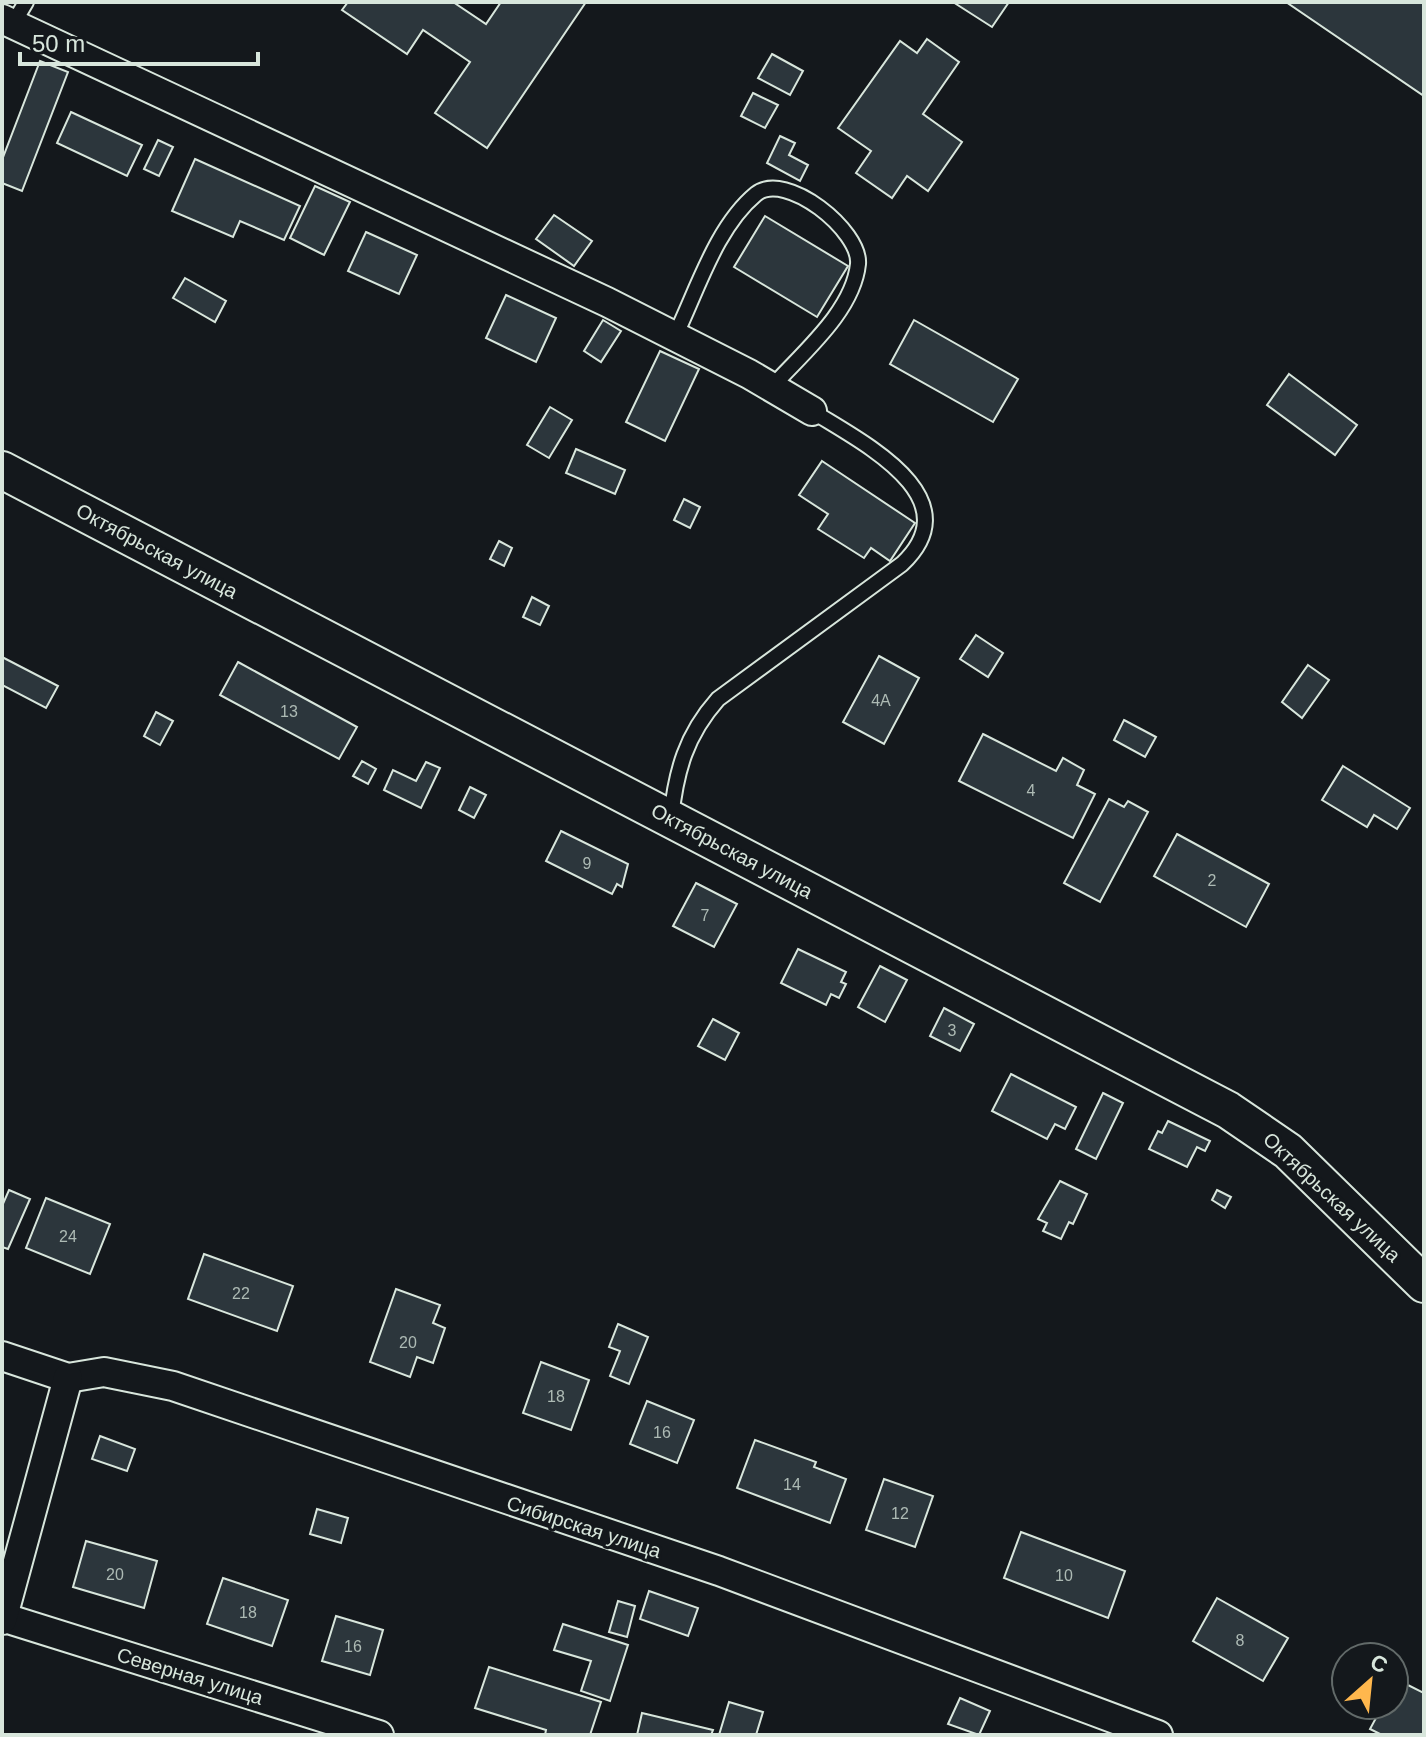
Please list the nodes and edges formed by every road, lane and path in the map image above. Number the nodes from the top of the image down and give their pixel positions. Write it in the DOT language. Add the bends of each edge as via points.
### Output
graph roads {
  1 [pos="14,15"];
  2 [pos="675,336"];
  3 [pos="771,388"];
  4 [pos="812,411"];
  5 [pos="2,470"];
  6 [pos="671,819"];
  7 [pos="1424,1284"];
  8 [pos="2,1356"];
  9 [pos="68,1378"];
  10 [pos="2,1618"];
  11 [pos="379,1735"];
  12 [pos="1158,1735"];
  1 -- 2 [label="street"];
  2 -- 3 [label="street"];
  2 -- 3 [label="lane" via="741,209 771,188 795,194 839,225 857,252 858,263 842,305"];
  3 -- 4 [label="street"];
  4 -- 6 [label="lane" via="890,461 904,476 927,517 922,541 902,564 718,699 696,726 681,757"];
  5 -- 6 [label="street, Октябрьская улица"];
  6 -- 7 [label="street, Октябрьская улица" via="1228,1110 1288,1151"];
  8 -- 9 [label="street, Сибирская улица"];
  9 -- 10 [label="street"];
  9 -- 12 [label="street, Сибирская улица" via="104,1372 173,1386 719,1571"];
  10 -- 11 [label="street, Северная улица"];
}
